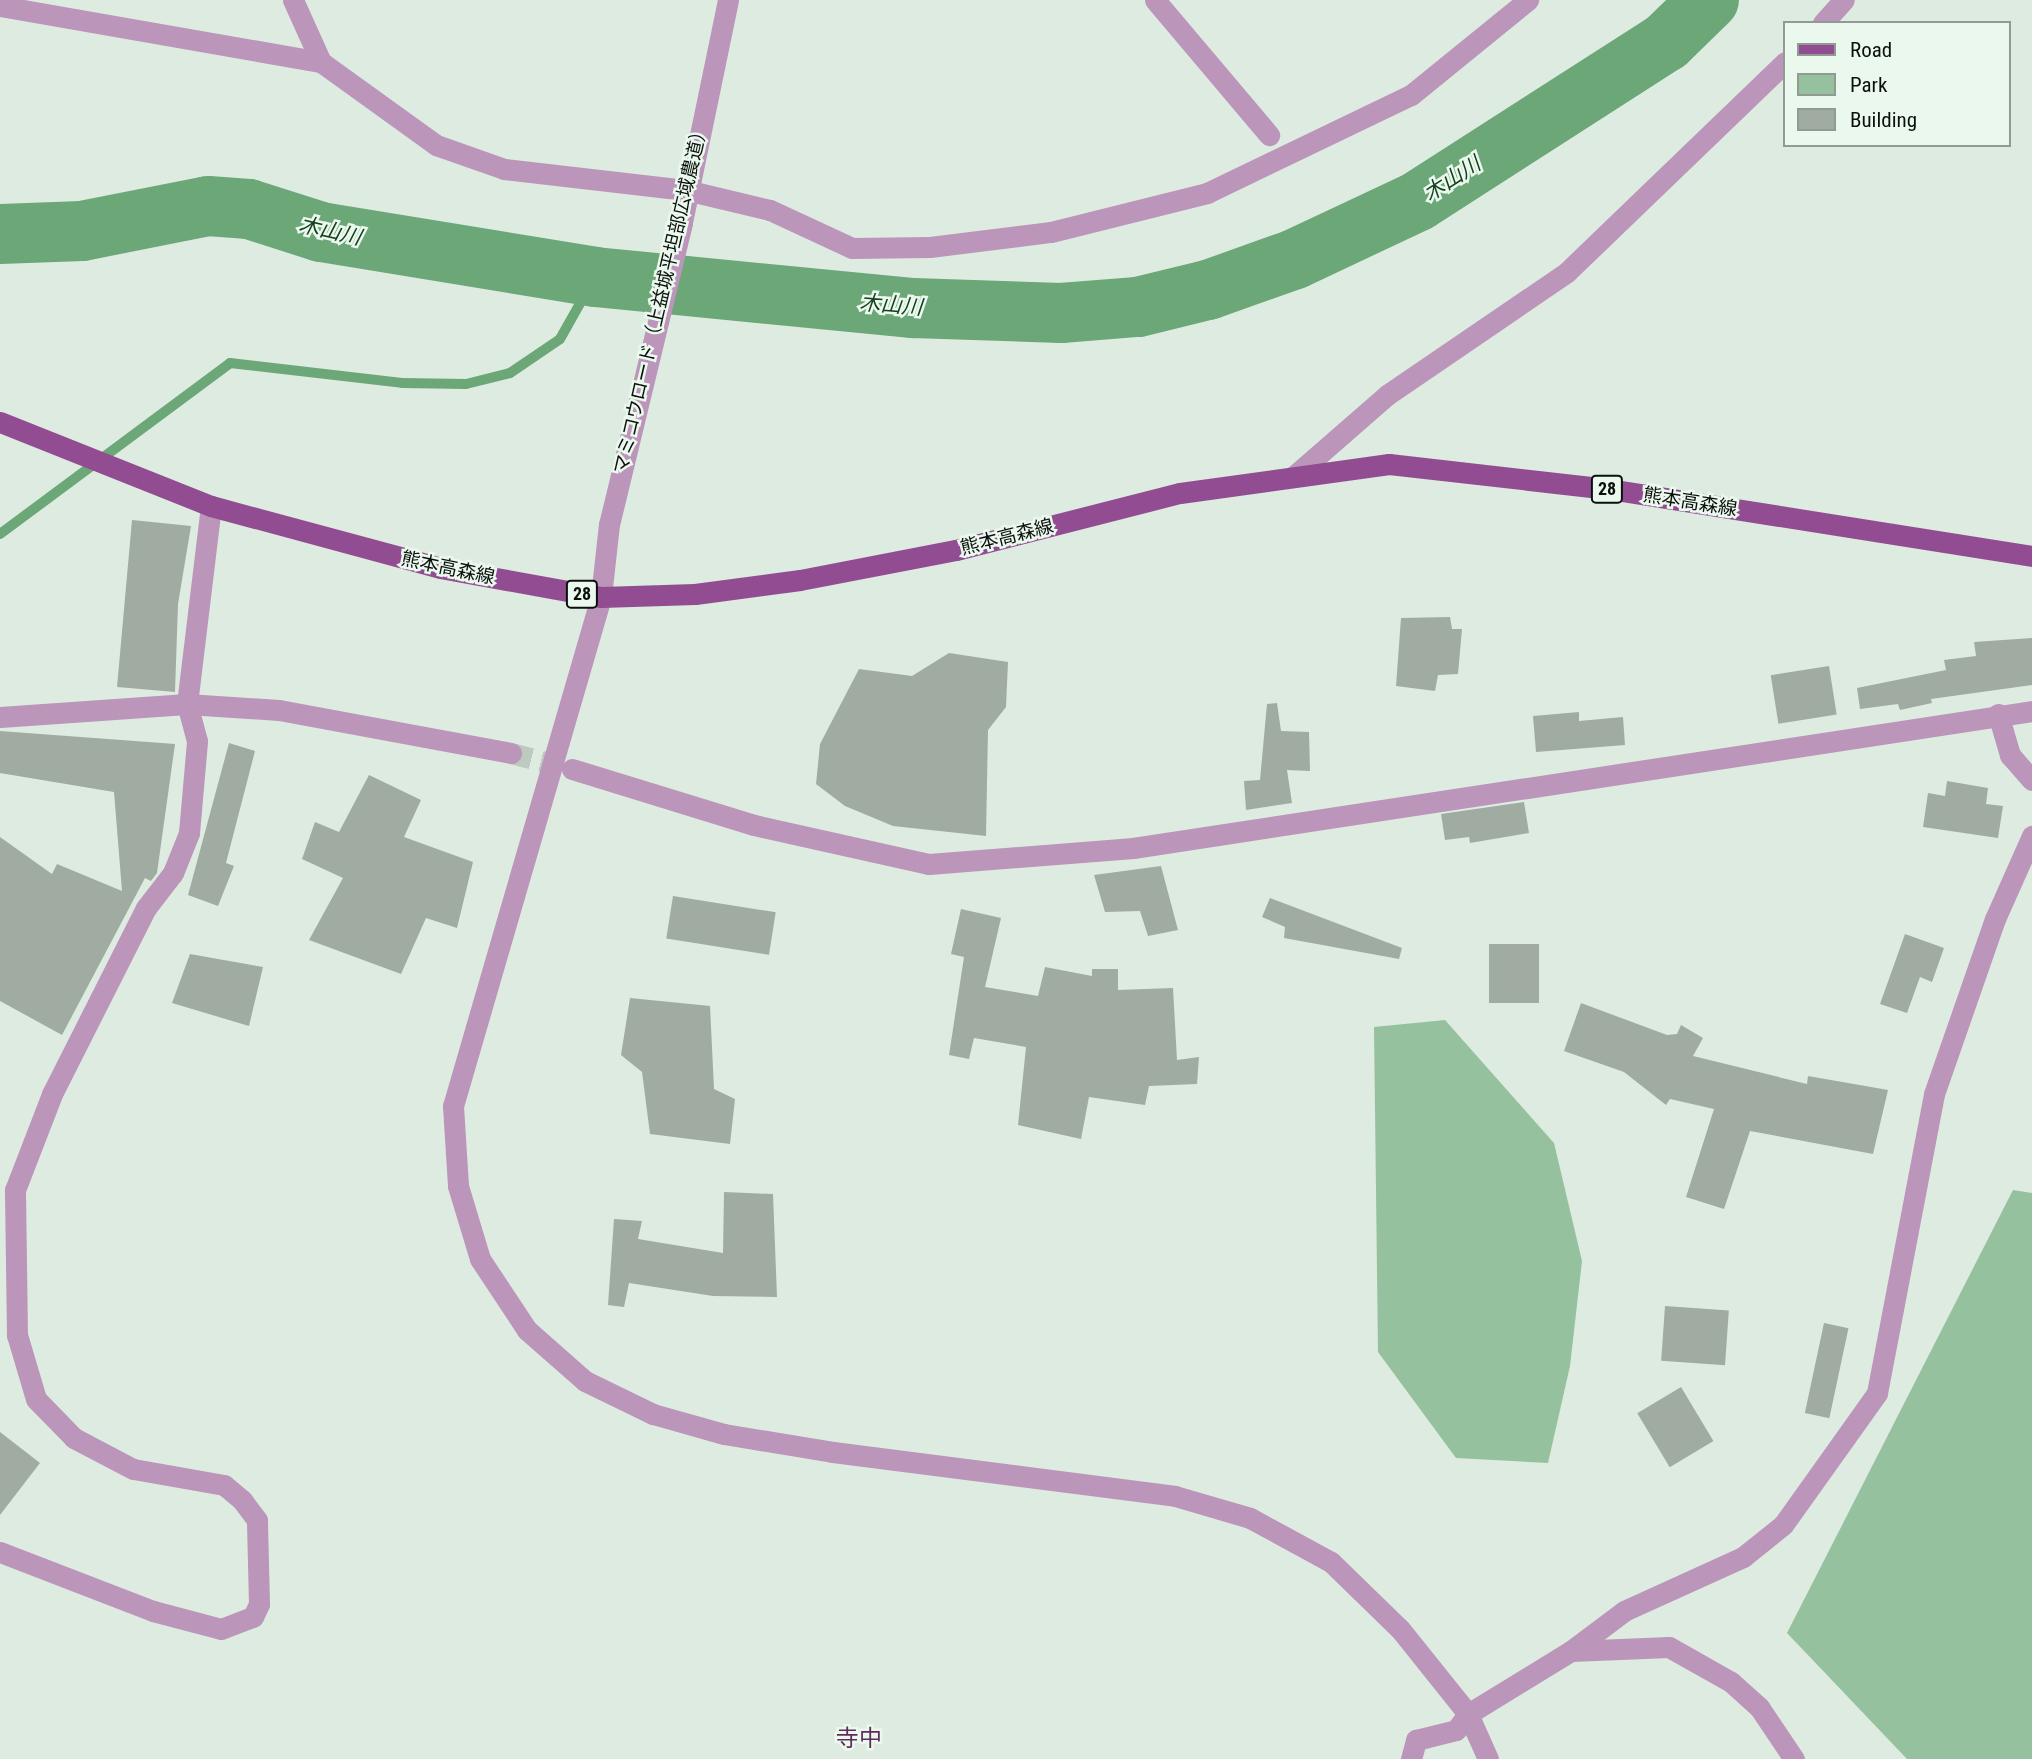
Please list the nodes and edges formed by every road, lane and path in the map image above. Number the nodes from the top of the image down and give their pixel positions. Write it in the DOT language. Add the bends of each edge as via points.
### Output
graph roads {
  1 [pos="293,0"];
  2 [pos="728,0"];
  3 [pos="1155,0"];
  4 [pos="1528,0"];
  5 [pos="1844,0"];
  6 [pos="0,6"];
  7 [pos="1825,21"];
  8 [pos="321,62"];
  9 [pos="1784,63"];
  10 [pos="1269,135"];
  11 [pos="686,190"];
  12 [pos="0,422"];
  13 [pos="1293,477"];
  14 [pos="211,506"];
  15 [pos="2032,556"];
  16 [pos="601,597"];
  17 [pos="187,704"];
  18 [pos="2032,711"];
  19 [pos="1998,715"];
  20 [pos="0,717"];
  21 [pos="511,753"];
  22 [pos="572,769"];
  23 [pos="2032,780"];
  24 [pos="2032,836"];
  25 [pos="0,1552"];
  26 [pos="1571,1651"];
  27 [pos="1468,1714"];
  28 [pos="1411,1759"];
  29 [pos="1488,1759"];
  30 [pos="1794,1759"];
  1 -- 8 [label="street"];
  2 -- 11 [label="street, マミコウロード（上益城平坦部広域農道）"];
  3 -- 10 [label="street"];
  4 -- 11 [label="street" via="1411,95 1289,157 1207,193 1051,232 930,247 852,248 770,210"];
  5 -- 7 [label="street"];
  6 -- 8 [label="street"];
  8 -- 11 [label="street" via="436,145 504,169"];
  9 -- 13 [label="street" via="1567,272 1387,395"];
  11 -- 16 [label="street, マミコウロード（上益城平坦部広域農道）" via="682,223 609,524"];
  12 -- 14 [label="main road, 熊本高森線 / 28"];
  13 -- 15 [label="main road, 熊本高森線 / 28" via="1389,464 1609,489"];
  13 -- 16 [label="main road, 熊本高森線 / 28" via="1180,493 956,550 800,580 695,594"];
  14 -- 16 [label="main road, 熊本高森線 / 28" via="440,568"];
  14 -- 17 [label="street"];
  16 -- 27 [label="street, マミコウロード（上益城平坦部広域農道）" via="453,1106 458,1186 480,1259 527,1330 585,1381 653,1414 724,1434 1175,1496 1250,1518 1331,1562 1400,1629"];
  17 -- 20 [label="street"];
  17 -- 21 [label="street" via="279,710"];
  17 -- 25 [label="street" via="197,741 189,833 173,873 146,908 52,1094 15,1190 17,1335 36,1399 74,1438 133,1469 224,1485 242,1500 257,1520 259,1604 254,1617 221,1629 153,1611"];
  18 -- 19 [label="street"];
  19 -- 22 [label="street" via="1133,848 929,864 754,825"];
  19 -- 23 [label="street" via="2010,755"];
  24 -- 26 [label="street" via="1995,919 1934,1094 1877,1393 1783,1525 1743,1557 1624,1611"];
  26 -- 27 [label="street"];
  26 -- 30 [label="street" via="1669,1647 1731,1682 1759,1707"];
  27 -- 28 [label="street" via="1456,1730 1416,1740"];
  27 -- 29 [label="street, マミコウロード（上益城平坦部広域農道）"];
}
